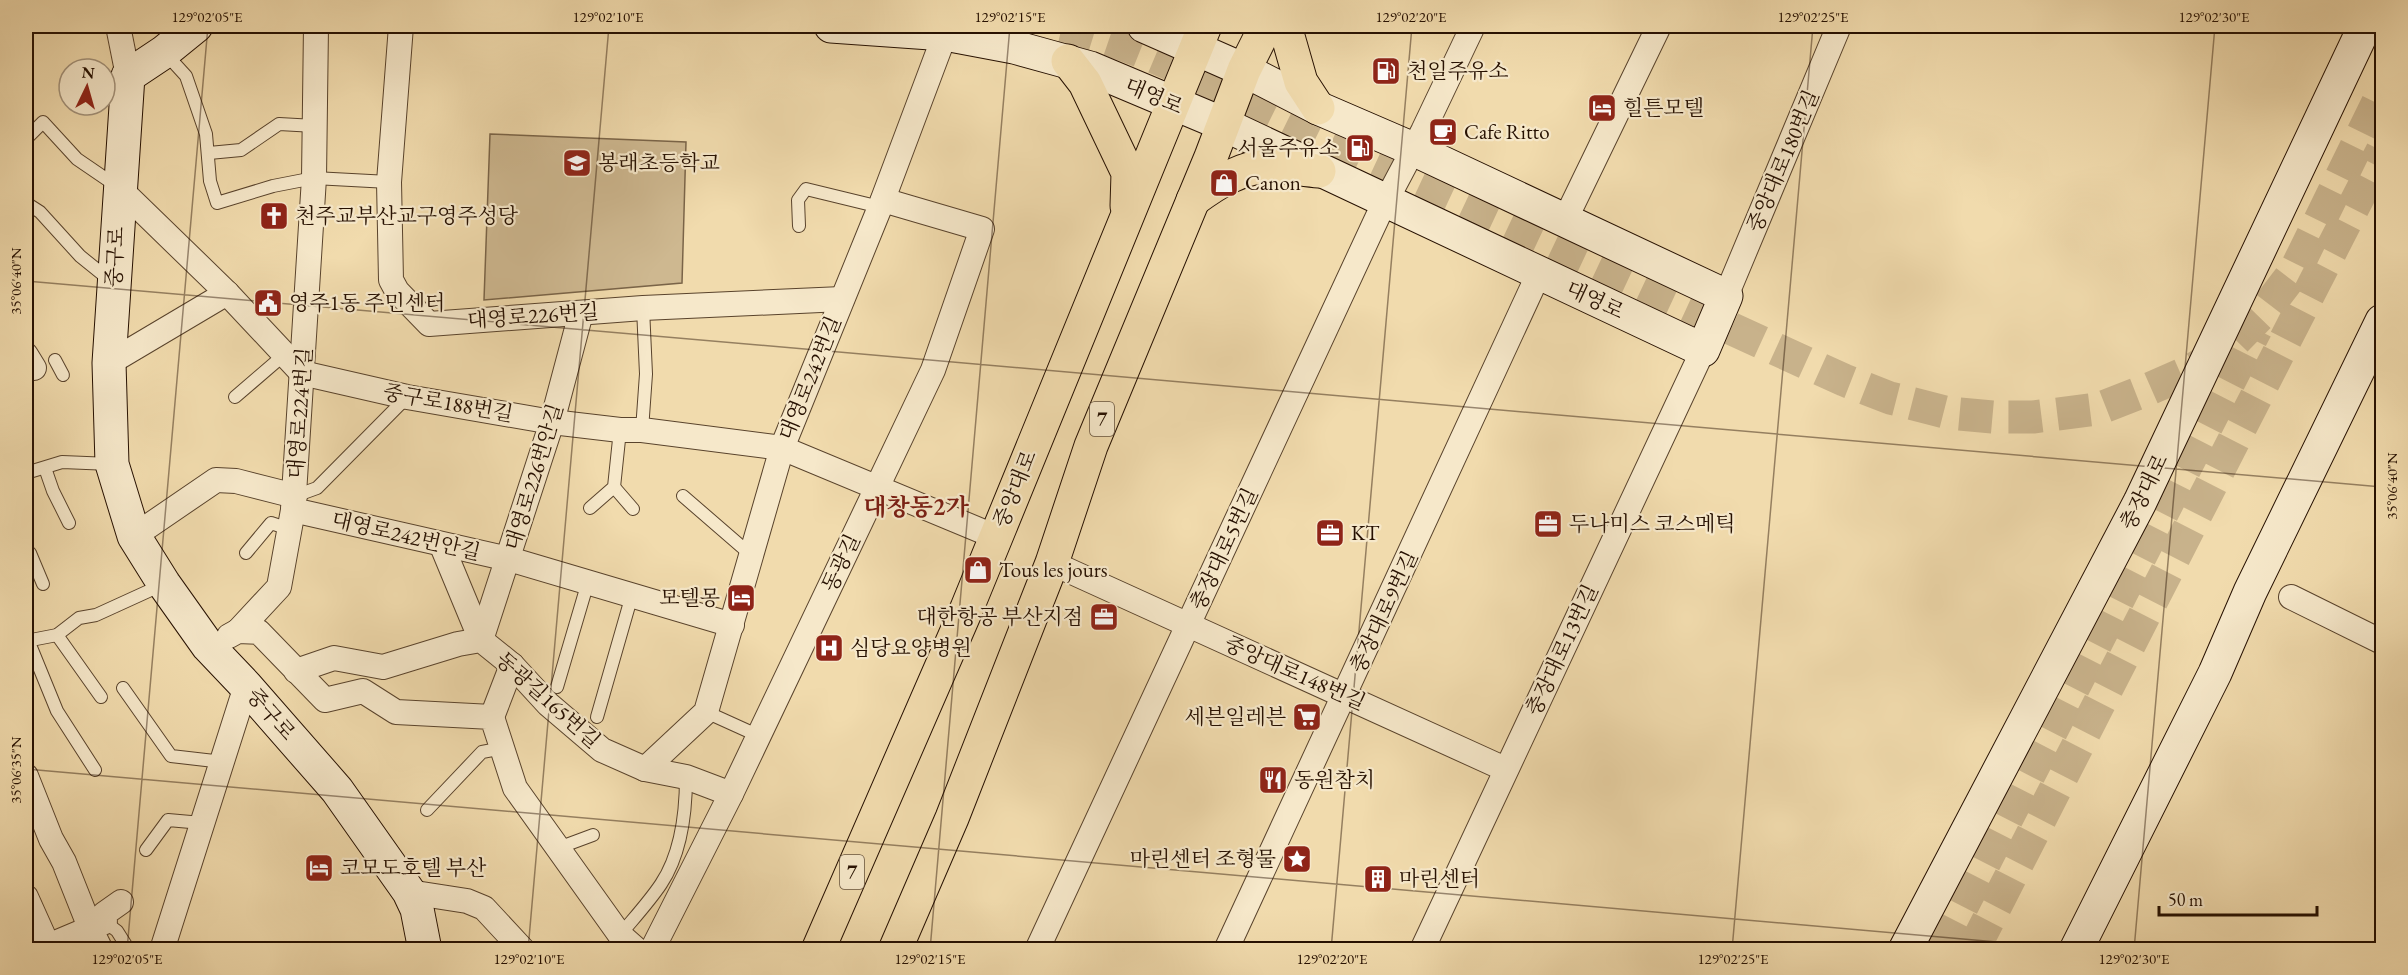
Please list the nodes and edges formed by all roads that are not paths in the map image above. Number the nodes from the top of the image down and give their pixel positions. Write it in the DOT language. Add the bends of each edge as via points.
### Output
graph roads {
  1 [pos="118,26"];
  2 [pos="196,26"];
  3 [pos="316,26"];
  4 [pos="401,26"];
  5 [pos="831,26"];
  6 [pos="1144,26"];
  7 [pos="1266,26"];
  8 [pos="1285,26"];
  9 [pos="1473,26"];
  10 [pos="1659,26"];
  11 [pos="1839,26"];
  12 [pos="2365,26"];
  13 [pos="945,34"];
  14 [pos="1200,36"];
  15 [pos="164,52"];
  16 [pos="1068,61"];
  17 [pos="1244,70"];
  18 [pos="128,76"];
  19 [pos="1172,103"];
  20 [pos="1318,108"];
  21 [pos="1223,124"];
  22 [pos="315,126"];
  23 [pos="26,139"];
  24 [pos="1413,149"];
  25 [pos="208,153"];
  26 [pos="1319,171"];
  27 [pos="314,178"];
  28 [pos="389,182"];
  29 [pos="119,188"];
  30 [pos="1193,200"];
  31 [pos="1386,201"];
  32 [pos="26,203"];
  33 [pos="881,203"];
  34 [pos="1127,212"];
  35 [pos="1565,220"];
  36 [pos="799,226"];
  37 [pos="1539,273"];
  38 [pos="114,283"];
  39 [pos="227,293"];
  40 [pos="1726,296"];
  41 [pos="842,299"];
  42 [pos="643,308"];
  43 [pos="581,313"];
  44 [pos="2382,321"];
  45 [pos="1703,350"];
  46 [pos="285,354"];
  47 [pos="38,361"];
  48 [pos="109,363"];
  49 [pos="302,373"];
  50 [pos="63,375"];
  51 [pos="235,397"];
  52 [pos="407,398"];
  53 [pos="552,422"];
  54 [pos="631,430"];
  55 [pos="782,448"];
  56 [pos="112,464"];
  57 [pos="45,468"];
  58 [pos="26,473"];
  59 [pos="614,487"];
  60 [pos="877,487"];
  61 [pos="683,496"];
  62 [pos="590,508"];
  63 [pos="633,509"];
  64 [pos="292,512"];
  65 [pos="69,523"];
  66 [pos="134,536"];
  67 [pos="996,537"];
  68 [pos="441,546"];
  69 [pos="246,552"];
  70 [pos="27,553"];
  71 [pos="750,554"];
  72 [pos="509,559"];
  73 [pos="1052,563"];
  74 [pos="588,582"];
  75 [pos="42,584"];
  76 [pos="164,584"];
  77 [pos="632,595"];
  78 [pos="2291,597"];
  79 [pos="732,625"];
  80 [pos="1188,625"];
  81 [pos="238,631"];
  82 [pos="57,635"];
  83 [pos="481,640"];
  84 [pos="27,641"];
  85 [pos="2382,642"];
  86 [pos="208,646"];
  87 [pos="512,665"];
  88 [pos="296,671"];
  89 [pos="246,686"];
  90 [pos="557,687"];
  91 [pos="123,688"];
  92 [pos="1345,696"];
  93 [pos="101,697"];
  94 [pos="706,712"];
  95 [pos="492,717"];
  96 [pos="597,717"];
  97 [pos="759,736"];
  98 [pos="503,748"];
  99 [pos="223,762"];
  100 [pos="645,769"];
  101 [pos="1505,769"];
  102 [pos="95,770"];
  103 [pos="26,776"];
  104 [pos="686,777"];
  105 [pos="731,794"];
  106 [pos="427,810"];
  107 [pos="202,823"];
  108 [pos="593,835"];
  109 [pos="558,848"];
  110 [pos="146,850"];
  111 [pos="409,892"];
  112 [pos="26,897"];
  113 [pos="121,902"];
  114 [pos="99,934"];
  115 [pos="629,942"];
  116 [pos="129,950"];
  117 [pos="162,950"];
  118 [pos="425,950"];
  119 [pos="523,950"];
  120 [pos="652,950"];
  121 [pos="818,950"];
  122 [pos="895,950"];
  123 [pos="1037,950"];
  124 [pos="1226,950"];
  125 [pos="1422,950"];
  126 [pos="1905,950"];
  127 [pos="2076,950"];
  1 -- 18 [label="street"];
  2 -- 15 [label="main road"];
  3 -- 22 [label="street, 대영로224번길"];
  4 -- 28 [label="street, 대영로226번길"];
  5 -- 13 [label="main road, 대영로"];
  6 -- 14 [label="main road"];
  7 -- 17 [label="main road, 7"];
  8 -- 20 [label="main road" via="1301,82"];
  9 -- 24 [label="street"];
  10 -- 35 [label="street"];
  11 -- 40 [label="street, 중앙대로180번길"];
  12 -- 126 [label="main road, 충장대로" via="2144,495"];
  13 -- 16 [label="main road, 대영로"];
  13 -- 33 [label="street, 대영로242번길"];
  14 -- 17 [label="main road"];
  14 -- 19 [label="main road, 중앙대로 / 7"];
  15 -- 18 [label="main road"];
  15 -- 25 [label="lane" via="186,76 206,134"];
  16 -- 19 [label="main road, 대영로"];
  16 -- 34 [label="main road" via="1085,83 1128,173"];
  17 -- 20 [label="main road"];
  17 -- 21 [label="main road, 7"];
  18 -- 29 [label="main road, 중구로"];
  19 -- 21 [label="main road, 대영로"];
  19 -- 34 [label="main road, 중앙대로 / 7"];
  20 -- 24 [label="main road"];
  21 -- 26 [label="main road, 대영로"];
  21 -- 30 [label="main road, 7"];
  22 -- 25 [label="lane" via="279,124 241,150"];
  22 -- 27 [label="street, 대영로224번길"];
  23 -- 29 [label="lane" via="43,122 77,159"];
  24 -- 31 [label="street, 충장대로5번길"];
  24 -- 35 [label="main road"];
  25 -- 27 [label="lane" via="217,203"];
  26 -- 30 [label="main road" via="1269,166 1237,173"];
  26 -- 31 [label="main road, 대영로"];
  27 -- 28 [label="lane"];
  27 -- 49 [label="street, 대영로224번길"];
  28 -- 43 [label="street, 대영로226번길" via="391,280 429,324"];
  29 -- 38 [label="main road, 중구로"];
  29 -- 39 [label="street"];
  30 -- 73 [label="main road, 7" via="1091,446"];
  31 -- 37 [label="main road, 대영로"];
  31 -- 80 [label="street, 충장대로5번길"];
  32 -- 38 [label="lane"];
  33 -- 36 [label="lane" via="807,189 798,200"];
  33 -- 41 [label="street, 대영로242번길"];
  33 -- 60 [label="street, 동광길" via="982,229 933,370"];
  34 -- 67 [label="main road, 중앙대로 / 7"];
  35 -- 40 [label="main road"];
  37 -- 45 [label="main road, 대영로"];
  37 -- 92 [label="street, 충장대로9번길"];
  38 -- 48 [label="main road, 중구로"];
  39 -- 46 [label="street"];
  39 -- 48 [label="street"];
  40 -- 45 [label="main road"];
  41 -- 42 [label="street, 대영로226번길"];
  41 -- 55 [label="street, 대영로242번길"];
  42 -- 43 [label="street, 대영로226번길"];
  42 -- 54 [label="lane" via="645,374"];
  43 -- 53 [label="street, 대영로226번안길"];
  44 -- 127 [label="main road" via="2250,592 2215,673"];
  45 -- 101 [label="street, 충장대로13번길"];
  46 -- 49 [label="street"];
  46 -- 51 [label="lane"];
  47 -- 50 [label="lane"];
  48 -- 56 [label="main road, 중구로"];
  49 -- 52 [label="street, 중구로188번길"];
  49 -- 64 [label="street, 대영로224번길"];
  52 -- 53 [label="street, 중구로188번길"];
  52 -- 64 [label="lane"];
  53 -- 54 [label="street, 중구로188번길"];
  53 -- 72 [label="street, 대영로226번안길"];
  54 -- 55 [label="street, 중구로188번길"];
  54 -- 59 [label="lane"];
  55 -- 60 [label="street, 중구로188번길"];
  55 -- 71 [label="street, 대영로242번길"];
  56 -- 57 [label="lane" via="62,462"];
  56 -- 66 [label="main road, 중구로"];
  57 -- 58 [label="lane"];
  57 -- 65 [label="lane"];
  59 -- 62 [label="lane"];
  59 -- 63 [label="lane"];
  60 -- 67 [label="street, 중구로188번길"];
  60 -- 97 [label="street, 동광길"];
  61 -- 71 [label="lane"];
  64 -- 66 [label="street" via="236,481 216,480"];
  64 -- 68 [label="street, 대영로242번안길"];
  64 -- 69 [label="lane" via="271,523"];
  64 -- 81 [label="street, 대영로224번길" via="279,587"];
  66 -- 76 [label="main road, 중구로"];
  67 -- 121 [label="main road, 중앙대로 / 7"];
  68 -- 72 [label="street, 대영로242번안길"];
  68 -- 83 [label="street"];
  70 -- 75 [label="lane"];
  71 -- 79 [label="street, 대영로242번길"];
  72 -- 74 [label="street, 대영로242번안길"];
  72 -- 83 [label="street, 대영로226번안길"];
  73 -- 80 [label="street, 중앙대로148번길"];
  73 -- 122 [label="main road, 7" via="952,818"];
  74 -- 77 [label="street, 대영로242번안길"];
  74 -- 90 [label="lane"];
  76 -- 82 [label="lane" via="96,615 79,618"];
  76 -- 86 [label="main road, 중구로"];
  77 -- 79 [label="street, 대영로242번안길"];
  77 -- 96 [label="lane"];
  78 -- 85 [label="street"];
  79 -- 94 [label="street, 대영로242번길"];
  80 -- 92 [label="street, 중앙대로148번길"];
  80 -- 123 [label="street, 충장대로5번길"];
  81 -- 86 [label="street"];
  81 -- 88 [label="street" via="259,632"];
  82 -- 84 [label="lane"];
  82 -- 93 [label="lane"];
  83 -- 87 [label="street, 동광길165번길"];
  83 -- 88 [label="street, 동광길165번길" via="383,667 334,658"];
  84 -- 102 [label="lane" via="57,711"];
  86 -- 89 [label="main road, 중구로"];
  87 -- 95 [label="street"];
  87 -- 100 [label="street, 동광길165번길" via="548,704 603,750"];
  88 -- 95 [label="street" via="325,700 363,691 396,712"];
  89 -- 99 [label="street"];
  89 -- 111 [label="main road, 중구로" via="337,790"];
  91 -- 99 [label="lane" via="171,756"];
  92 -- 101 [label="street, 중앙대로148번길"];
  92 -- 124 [label="street, 충장대로9번길"];
  94 -- 97 [label="lane"];
  94 -- 100 [label="street"];
  95 -- 98 [label="street"];
  97 -- 105 [label="street, 동광길"];
  98 -- 106 [label="lane" via="482,752"];
  98 -- 109 [label="street" via="515,788"];
  99 -- 107 [label="street"];
  100 -- 104 [label="street, 동광길165번길"];
  101 -- 125 [label="street, 충장대로13번길"];
  103 -- 114 [label="street" via="51,839"];
  104 -- 105 [label="street, 동광길165번길"];
  104 -- 115 [label="lane" via="686,801 674,861"];
  105 -- 120 [label="street, 동광길"];
  107 -- 110 [label="lane" via="168,820"];
  107 -- 117 [label="street"];
  108 -- 109 [label="lane"];
  109 -- 115 [label="street"];
  111 -- 118 [label="main road, 중구로" via="417,909"];
  111 -- 119 [label="street" via="466,901 484,909"];
  112 -- 114 [label="street" via="48,946"];
  113 -- 114 [label="street" via="104,914"];
  114 -- 116 [label="lane" via="117,931"];
}
